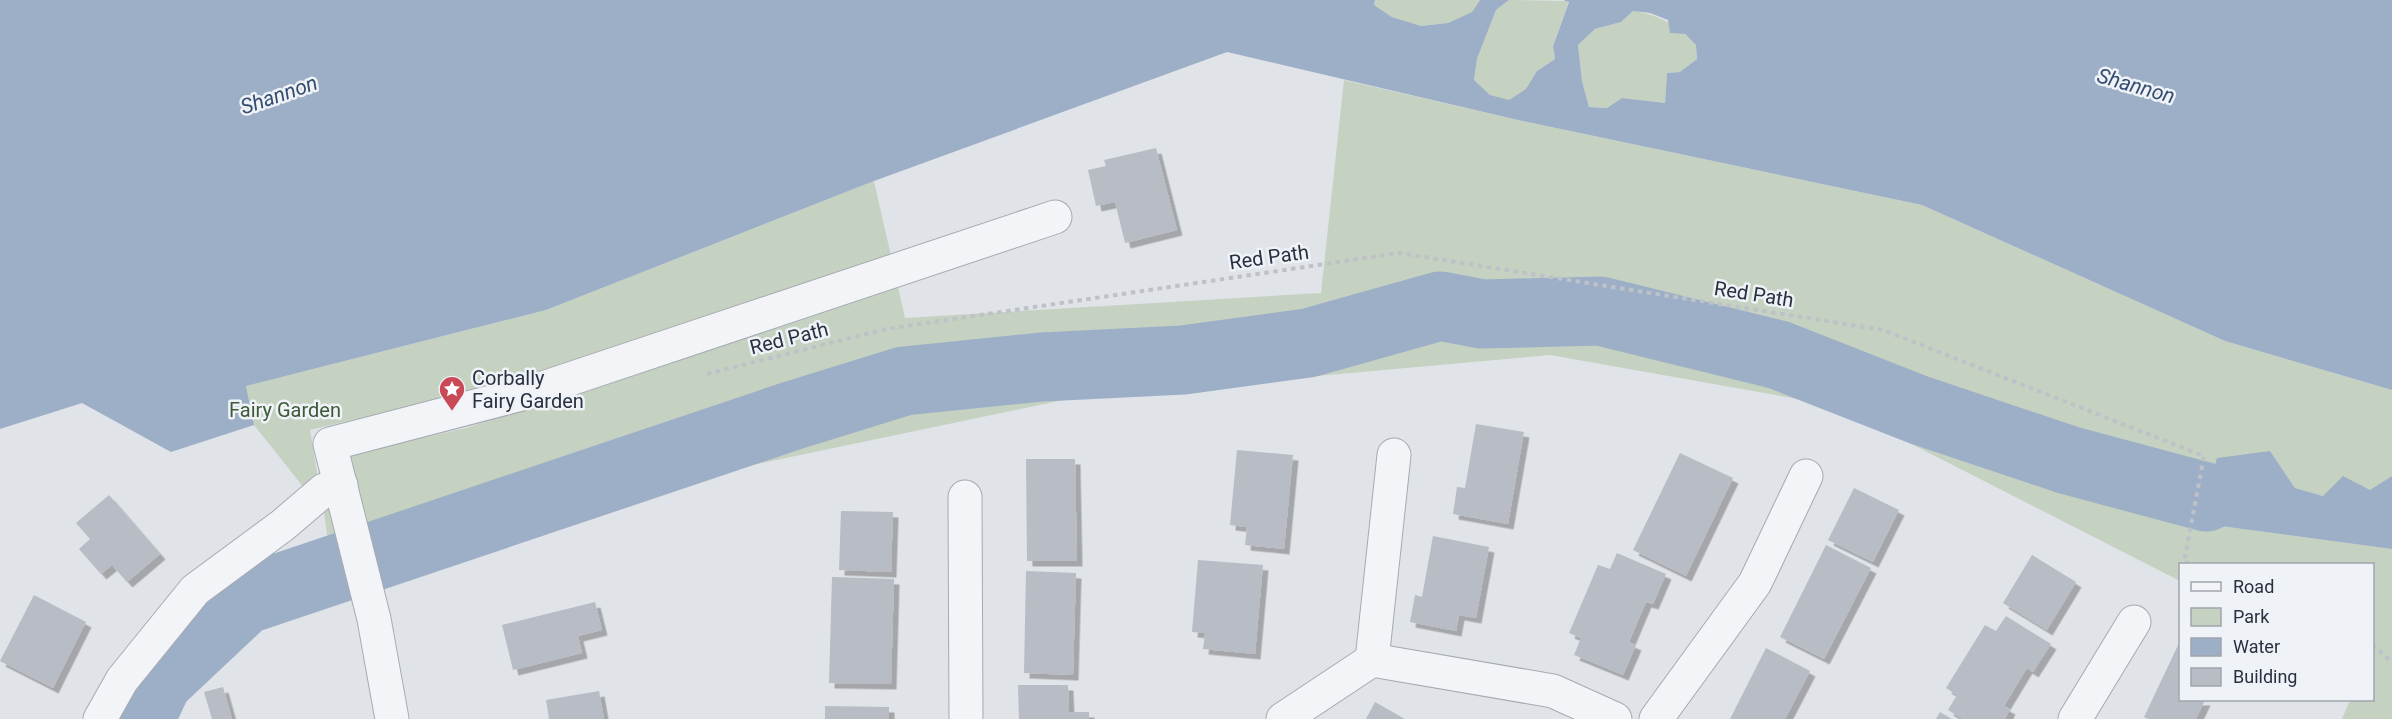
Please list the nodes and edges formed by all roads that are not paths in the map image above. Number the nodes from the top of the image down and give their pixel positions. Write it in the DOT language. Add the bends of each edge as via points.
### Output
graph roads {
  1 [pos="1055,218"];
  2 [pos="1394,455"];
  3 [pos="1806,476"];
  4 [pos="341,485"];
  5 [pos="964,497"];
  6 [pos="2134,622"];
  7 [pos="1372,660"];
  8 [pos="100,719"];
  9 [pos="392,719"];
  10 [pos="966,719"];
  11 [pos="1283,719"];
  12 [pos="1615,719"];
  13 [pos="1656,719"];
  14 [pos="2075,719"];
  1 -- 4 [label="street" via="537,390 330,444"];
  2 -- 7 [label="street"];
  3 -- 13 [label="street" via="1755,583"];
  4 -- 8 [label="street" via="324,490 195,590 122,680"];
  4 -- 9 [label="street" via="374,619"];
  5 -- 10 [label="street"];
  6 -- 14 [label="street"];
  7 -- 11 [label="street"];
  7 -- 12 [label="street" via="1552,691"];
}
